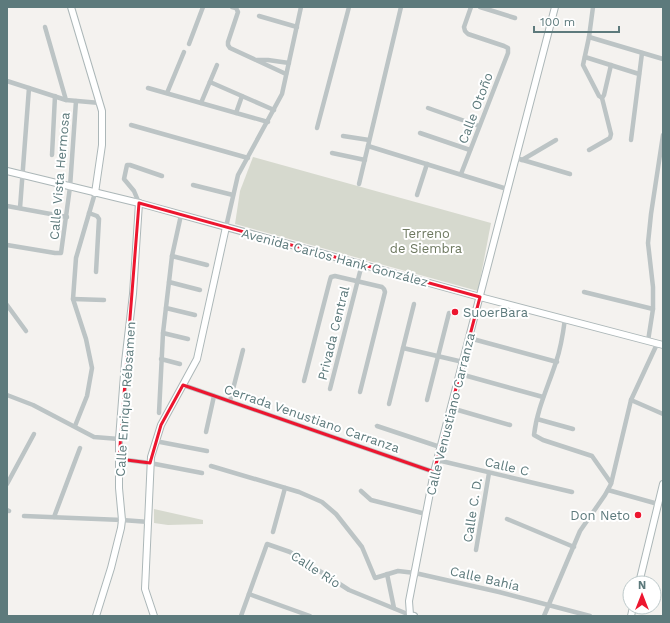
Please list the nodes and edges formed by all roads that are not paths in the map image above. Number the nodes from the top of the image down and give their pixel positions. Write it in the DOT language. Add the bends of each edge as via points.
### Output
graph roads {
  1 [pos="70,7"];
  2 [pos="203,7"];
  3 [pos="232,7"];
  4 [pos="301,7"];
  5 [pos="349,7"];
  6 [pos="401,7"];
  7 [pos="471,7"];
  8 [pos="480,7"];
  9 [pos="555,7"];
  10 [pos="593,7"];
  11 [pos="259,16"];
  12 [pos="515,18"];
  13 [pos="45,27"];
  14 [pos="297,27"];
  15 [pos="589,37"];
  16 [pos="189,44"];
  17 [pos="184,52"];
  18 [pos="642,53"];
  19 [pos="585,57"];
  20 [pos="663,59"];
  21 [pos="256,60"];
  22 [pos="289,63"];
  23 [pos="217,65"];
  24 [pos="611,65"];
  25 [pos="286,74"];
  26 [pos="639,74"];
  27 [pos="7,81"];
  28 [pos="210,82"];
  29 [pos="29,88"];
  30 [pos="148,88"];
  31 [pos="167,93"];
  32 [pos="55,96"];
  33 [pos="242,96"];
  34 [pos="602,98"];
  35 [pos="66,100"];
  36 [pos="76,101"];
  37 [pos="100,103"];
  38 [pos="201,103"];
  39 [pos="428,108"];
  40 [pos="274,110"];
  41 [pos="236,113"];
  42 [pos="268,122"];
  43 [pos="130,126"];
  44 [pos="479,126"];
  45 [pos="317,128"];
  46 [pos="420,133"];
  47 [pos="663,135"];
  48 [pos="343,136"];
  49 [pos="369,140"];
  50 [pos="556,140"];
  51 [pos="631,140"];
  52 [pos="368,146"];
  53 [pos="470,150"];
  54 [pos="589,150"];
  55 [pos="332,153"];
  56 [pos="52,155"];
  57 [pos="248,158"];
  58 [pos="519,159"];
  59 [pos="364,160"];
  60 [pos="427,164"];
  61 [pos="7,171"];
  62 [pos="461,174"];
  63 [pos="570,174"];
  64 [pos="23,175"];
  65 [pos="162,176"];
  66 [pos="359,184"];
  67 [pos="192,185"];
  68 [pos="70,187"];
  69 [pos="507,189"];
  70 [pos="95,193"];
  71 [pos="233,195"];
  72 [pos="417,195"];
  73 [pos="139,203"];
  74 [pos="7,206"];
  75 [pos="20,208"];
  76 [pos="89,213"];
  77 [pos="181,215"];
  78 [pos="67,217"];
  79 [pos="226,227"];
  80 [pos="7,246"];
  81 [pos="172,256"];
  82 [pos="362,264"];
  83 [pos="207,265"];
  84 [pos="96,272"];
  85 [pos="170,282"];
  86 [pos="357,282"];
  87 [pos="200,290"];
  88 [pos="584,292"];
  89 [pos="480,297"];
  90 [pos="73,299"];
  91 [pos="104,300"];
  92 [pos="414,304"];
  93 [pos="7,305"];
  94 [pos="166,308"];
  95 [pos="653,309"];
  96 [pos="449,313"];
  97 [pos="195,316"];
  98 [pos="565,319"];
  99 [pos="26,331"];
  100 [pos="163,333"];
  101 [pos="469,338"];
  102 [pos="188,339"];
  103 [pos="648,341"];
  104 [pos="660,345"];
  105 [pos="403,348"];
  106 [pos="243,350"];
  107 [pos="438,356"];
  108 [pos="162,359"];
  109 [pos="463,362"];
  110 [pos="557,362"];
  111 [pos="180,364"];
  112 [pos="460,374"];
  113 [pos="304,381"];
  114 [pos="183,385"];
  115 [pos="330,389"];
  116 [pos="360,392"];
  117 [pos="7,395"];
  118 [pos="214,396"];
  119 [pos="543,397"];
  120 [pos="427,400"];
  121 [pos="631,400"];
  122 [pos="230,401"];
  123 [pos="389,404"];
  124 [pos="450,408"];
  125 [pos="159,413"];
  126 [pos="663,414"];
  127 [pos="537,419"];
  128 [pos="510,424"];
  129 [pos="75,426"];
  130 [pos="377,426"];
  131 [pos="573,429"];
  132 [pos="206,432"];
  133 [pos="34,434"];
  134 [pos="120,439"];
  135 [pos="155,441"];
  136 [pos="440,447"];
  137 [pos="80,448"];
  138 [pos="207,451"];
  139 [pos="119,459"];
  140 [pos="437,460"];
  141 [pos="150,463"];
  142 [pos="211,466"];
  143 [pos="434,472"];
  144 [pos="202,473"];
  145 [pos="489,473"];
  146 [pos="611,483"];
  147 [pos="7,484"];
  148 [pos="663,485"];
  149 [pos="285,488"];
  150 [pos="361,490"];
  151 [pos="608,490"];
  152 [pos="572,492"];
  153 [pos="658,504"];
  154 [pos="426,514"];
  155 [pos="24,516"];
  156 [pos="54,517"];
  157 [pos="507,519"];
  158 [pos="122,520"];
  159 [pos="149,522"];
  160 [pos="273,532"];
  161 [pos="574,547"];
  162 [pos="476,550"];
  163 [pos="414,573"];
  164 [pos="387,574"];
  165 [pos="641,575"];
  166 [pos="249,594"];
  167 [pos="549,605"];
  168 [pos="394,608"];
  169 [pos="412,615"];
  170 [pos="96,616"];
  171 [pos="154,616"];
  172 [pos="241,616"];
  173 [pos="310,616"];
  174 [pos="544,616"];
  175 [pos="590,616"];
  1 -- 37 [label="street"];
  2 -- 16 [label="street"];
  3 -- 21 [label="street" via="238,12 228,45"];
  4 -- 14 [label="street"];
  5 -- 45 [label="street"];
  6 -- 49 [label="street"];
  7 -- 44 [label="street, Calle Otoño" via="464,31 508,48"];
  8 -- 12 [label="street"];
  9 -- 58 [label="street, Calle Venustiano Carranza"];
  10 -- 15 [label="street"];
  11 -- 14 [label="street"];
  13 -- 35 [label="street"];
  14 -- 22 [label="street"];
  15 -- 18 [label="street"];
  15 -- 19 [label="street"];
  17 -- 31 [label="street"];
  18 -- 20 [label="street"];
  18 -- 26 [label="street"];
  19 -- 24 [label="street"];
  19 -- 34 [label="street" via="583,65"];
  21 -- 22 [label="street"];
  21 -- 25 [label="street"];
  22 -- 25 [label="street"];
  23 -- 28 [label="street"];
  24 -- 26 [label="street"];
  24 -- 34 [label="street"];
  25 -- 40 [label="street" via="282,94"];
  26 -- 51 [label="street"];
  27 -- 29 [label="street"];
  28 -- 33 [label="street"];
  28 -- 38 [label="street"];
  29 -- 32 [label="street"];
  29 -- 64 [label="street"];
  30 -- 31 [label="street"];
  31 -- 38 [label="street"];
  32 -- 35 [label="street"];
  32 -- 56 [label="street"];
  33 -- 40 [label="street"];
  33 -- 41 [label="street"];
  34 -- 54 [label="street" via="610,138"];
  35 -- 36 [label="street"];
  36 -- 37 [label="street"];
  36 -- 68 [label="street, Calle Vista Hermosa"];
  37 -- 70 [label="street" via="102,145"];
  38 -- 41 [label="street"];
  39 -- 44 [label="street"];
  40 -- 42 [label="street"];
  41 -- 42 [label="street"];
  42 -- 57 [label="street"];
  43 -- 57 [label="street"];
  44 -- 53 [label="street, Calle Otoño"];
  46 -- 53 [label="street"];
  47 -- 95 [label="street" via="648,243"];
  48 -- 49 [label="street"];
  49 -- 52 [label="street"];
  50 -- 58 [label="street"];
  52 -- 59 [label="street"];
  52 -- 60 [label="street"];
  53 -- 62 [label="street, Calle Otoño"];
  55 -- 59 [label="street"];
  57 -- 71 [label="street" via="238,175"];
  58 -- 63 [label="street"];
  58 -- 69 [label="street, Calle Venustiano Carranza"];
  59 -- 66 [label="street"];
  60 -- 62 [label="street"];
  60 -- 72 [label="street"];
  61 -- 64 [label="street, Avenida Carlos Hank González"];
  62 -- 69 [label="street"];
  64 -- 68 [label="street, Avenida Carlos Hank González"];
  64 -- 75 [label="street"];
  65 -- 73 [label="street" via="127,165 124,179"];
  67 -- 71 [label="street"];
  68 -- 70 [label="street, Avenida Carlos Hank González"];
  68 -- 78 [label="street, Calle Vista Hermosa"];
  69 -- 89 [label="street, Calle Venustiano Carranza"];
  70 -- 73 [label="street, Avenida Carlos Hank González"];
  70 -- 76 [label="street"];
  71 -- 79 [label="street"];
  73 -- 77 [label="street, Avenida Carlos Hank González"];
  73 -- 134 [label="street, Calle Enrique Rébsamen"];
  74 -- 75 [label="street"];
  75 -- 78 [label="street"];
  76 -- 84 [label="street" via="99,219"];
  76 -- 90 [label="street" via="76,258"];
  77 -- 79 [label="street, Avenida Carlos Hank González"];
  77 -- 81 [label="street"];
  78 -- 80 [label="street, Calle Vista Hermosa" via="61,253"];
  79 -- 82 [label="street, Avenida Carlos Hank González"];
  79 -- 114 [label="street" via="197,360"];
  81 -- 83 [label="street"];
  81 -- 85 [label="street"];
  82 -- 86 [label="street, Privada Central"];
  82 -- 89 [label="street, Avenida Carlos Hank González"];
  85 -- 87 [label="street"];
  85 -- 94 [label="street"];
  86 -- 113 [label="street, Privada Central" via="331,277"];
  86 -- 115 [label="street, Privada Central"];
  86 -- 116 [label="street" via="382,287 385,292"];
  88 -- 95 [label="street"];
  89 -- 98 [label="street, Avenida Carlos Hank González"];
  89 -- 101 [label="street, Calle Venustiano Carranza"];
  90 -- 91 [label="street"];
  90 -- 129 [label="street" via="92,368 87,396"];
  92 -- 105 [label="street"];
  93 -- 99 [label="street"];
  94 -- 97 [label="street"];
  94 -- 100 [label="street"];
  95 -- 103 [label="street"];
  96 -- 107 [label="street"];
  98 -- 103 [label="street, Avenida Carlos Hank González"];
  98 -- 110 [label="street"];
  100 -- 102 [label="street"];
  100 -- 108 [label="street"];
  101 -- 109 [label="street, Calle Venustiano Carranza"];
  101 -- 110 [label="street"];
  103 -- 104 [label="street, Avenida Carlos Hank González"];
  104 -- 121 [label="street"];
  105 -- 107 [label="street"];
  105 -- 123 [label="street"];
  106 -- 122 [label="street"];
  107 -- 109 [label="street"];
  107 -- 120 [label="street"];
  108 -- 111 [label="street"];
  108 -- 125 [label="street"];
  109 -- 112 [label="street, Calle Venustiano Carranza"];
  110 -- 119 [label="street"];
  112 -- 119 [label="street"];
  112 -- 124 [label="street, Calle Venustiano Carranza"];
  114 -- 118 [label="street, Cerrada Venustiano Carranza"];
  114 -- 135 [label="street"];
  117 -- 129 [label="street" via="33,404"];
  118 -- 122 [label="street, Cerrada Venustiano Carranza"];
  118 -- 132 [label="street"];
  119 -- 127 [label="street"];
  121 -- 126 [label="street"];
  121 -- 146 [label="street"];
  122 -- 143 [label="street, Cerrada Venustiano Carranza"];
  124 -- 128 [label="street"];
  124 -- 136 [label="street, Calle Venustiano Carranza"];
  127 -- 131 [label="street"];
  127 -- 146 [label="street" via="534,435 592,456"];
  129 -- 134 [label="street" via="94,437"];
  130 -- 136 [label="street"];
  133 -- 147 [label="street"];
  134 -- 139 [label="street, Calle Enrique Rébsamen"];
  135 -- 138 [label="street"];
  135 -- 141 [label="street"];
  136 -- 140 [label="street, Calle Venustiano Carranza"];
  137 -- 156 [label="street"];
  139 -- 141 [label="street"];
  139 -- 158 [label="street, Calle Enrique Rébsamen"];
  140 -- 143 [label="street, Calle Venustiano Carranza"];
  140 -- 145 [label="street, Calle C"];
  141 -- 144 [label="street"];
  141 -- 159 [label="street"];
  142 -- 149 [label="street"];
  143 -- 154 [label="street, Calle Venustiano Carranza"];
  145 -- 152 [label="street, Calle C"];
  145 -- 162 [label="street, Calle C. D."];
  146 -- 151 [label="street"];
  148 -- 153 [label="street"];
  149 -- 160 [label="street"];
  149 -- 164 [label="street, Calle Bahía" via="322,502 336,514 362,547 376,578"];
  150 -- 154 [label="street" via="371,500"];
  151 -- 153 [label="street"];
  151 -- 161 [label="street" via="580,531"];
  153 -- 165 [label="street"];
  154 -- 163 [label="street, Calle Venustiano Carranza"];
  155 -- 156 [label="street"];
  156 -- 158 [label="street"];
  157 -- 161 [label="street"];
  158 -- 159 [label="street"];
  158 -- 170 [label="street, Calle Enrique Rébsamen"];
  159 -- 171 [label="street" via="145,589"];
  161 -- 167 [label="street"];
  163 -- 164 [label="street, Calle Bahía" via="398,571"];
  163 -- 167 [label="street, Calle Bahía"];
  163 -- 169 [label="street, Calle Venustiano Carranza" via="409,601"];
  164 -- 168 [label="street"];
  166 -- 168 [label="street, Calle Río" via="267,544 290,552 349,590"];
  166 -- 172 [label="street, Calle Río"];
  166 -- 173 [label="street"];
  167 -- 174 [label="street"];
  167 -- 175 [label="street, Calle Bahía"];
  168 -- 169 [label="street, Calle Río"];
}
